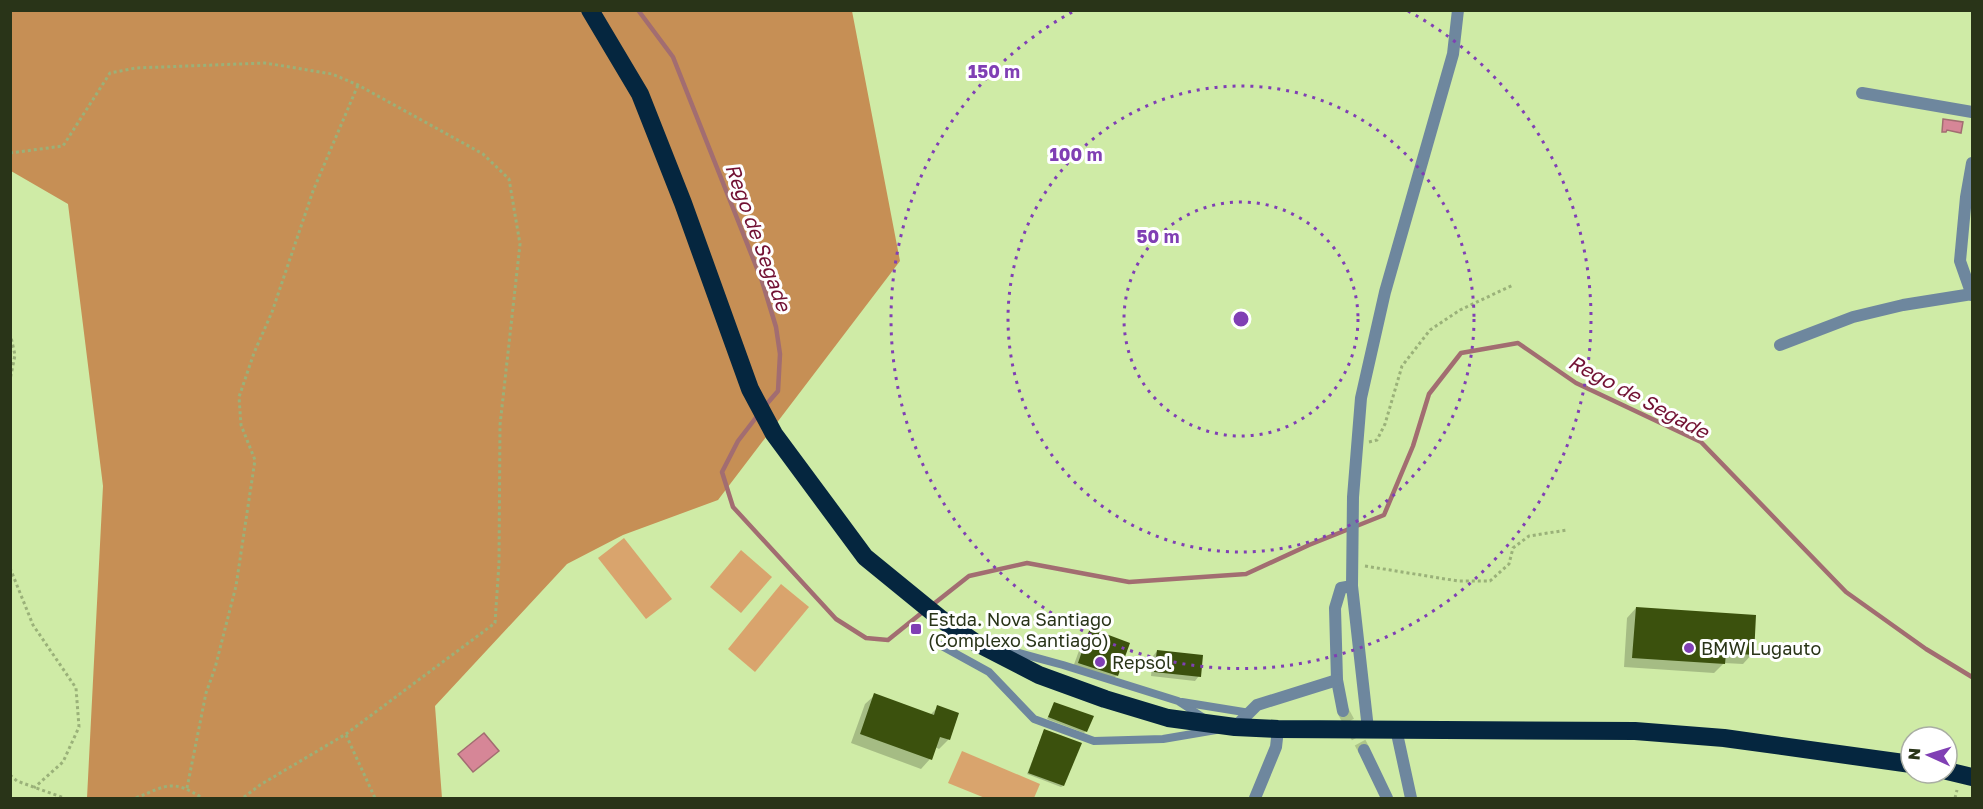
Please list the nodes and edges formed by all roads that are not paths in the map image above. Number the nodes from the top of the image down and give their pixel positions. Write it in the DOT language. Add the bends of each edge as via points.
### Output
graph roads {
  1 [pos="590,10"];
  2 [pos="1458,10"];
  3 [pos="1862,93"];
  4 [pos="1972,112"];
  5 [pos="1972,163"];
  6 [pos="1972,294"];
  7 [pos="1780,345"];
  8 [pos="1353,586"];
  9 [pos="973,641"];
  10 [pos="940,645"];
  11 [pos="1337,680"];
  12 [pos="1178,701"];
  13 [pos="1343,711"];
  14 [pos="1250,713"];
  15 [pos="1211,724"];
  16 [pos="1235,727"];
  17 [pos="1278,729"];
  18 [pos="1368,729"];
  19 [pos="1396,729"];
  20 [pos="1364,750"];
  21 [pos="1899,762"];
  22 [pos="1255,798"];
  23 [pos="1387,798"];
  24 [pos="1411,798"];
  1 -- 9 [label="highway" via="640,94 750,389 774,434 865,558"];
  2 -- 8 [label="street" via="1453,54 1385,292 1362,398 1353,497"];
  3 -- 4 [label="street"];
  5 -- 6 [label="street" via="1960,261"];
  6 -- 7 [label="street" via="1853,317"];
  8 -- 11 [label="street" via="1341,588 1335,608"];
  8 -- 18 [label="street"];
  9 -- 12 [label="lane"];
  9 -- 15 [label="highway" via="1039,675 1105,699 1168,718"];
  10 -- 16 [label="lane" via="989,672 1034,719 1094,741 1163,739"];
  11 -- 13 [label="street"];
  11 -- 14 [label="street" via="1257,705"];
  12 -- 14 [label="lane"];
  12 -- 15 [label="lane"];
  14 -- 16 [label="street"];
  15 -- 16 [label="highway"];
  16 -- 17 [label="highway"];
  17 -- 18 [label="highway"];
  17 -- 22 [label="street" via="1276,747"];
  18 -- 19 [label="highway"];
  19 -- 21 [label="highway" via="1635,730"];
  19 -- 24 [label="street"];
  20 -- 23 [label="street"];
}
